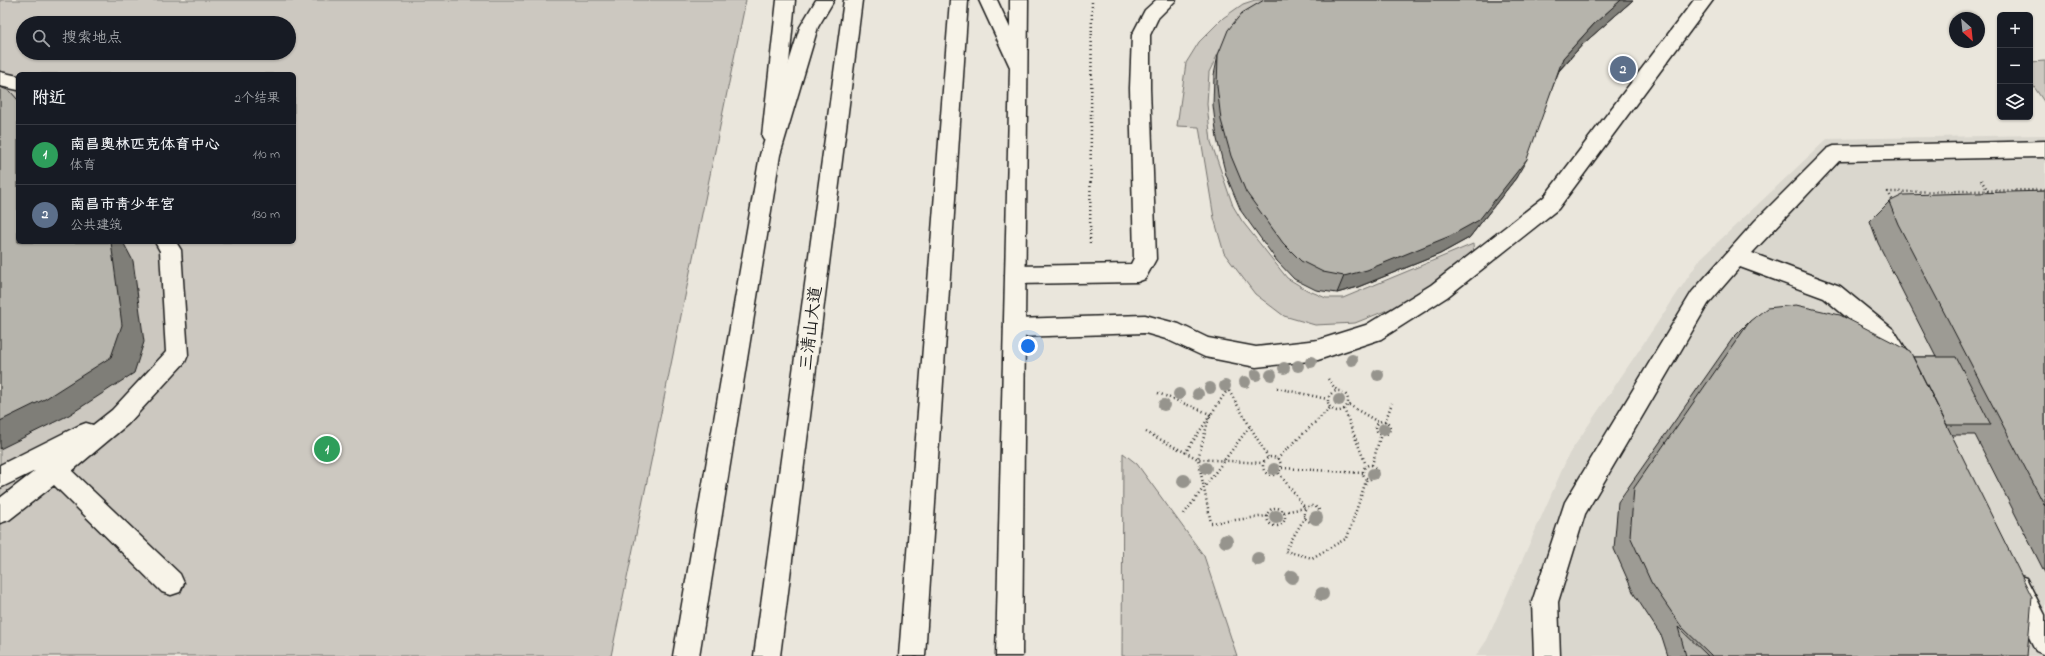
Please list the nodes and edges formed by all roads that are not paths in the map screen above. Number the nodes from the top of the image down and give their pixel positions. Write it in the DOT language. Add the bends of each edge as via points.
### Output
graph roads {
  1 [pos="786,0"];
  2 [pos="825,0"];
  3 [pos="853,0"];
  4 [pos="959,0"];
  5 [pos="988,0"];
  6 [pos="1018,0"];
  7 [pos="1167,0"];
  8 [pos="1704,0"];
  9 [pos="1019,71"];
  10 [pos="0,79"];
  11 [pos="16,83"];
  12 [pos="2045,149"];
  13 [pos="770,155"];
  14 [pos="166,244"];
  15 [pos="1736,256"];
  16 [pos="1016,275"];
  17 [pos="1015,328"];
  18 [pos="1913,382"];
  19 [pos="120,417"];
  20 [pos="55,470"];
  21 [pos="0,477"];
  22 [pos="0,512"];
  23 [pos="2009,571"];
  24 [pos="171,583"];
  25 [pos="2045,642"];
  26 [pos="686,656"];
  27 [pos="767,656"];
  28 [pos="912,656"];
  29 [pos="1010,656"];
  30 [pos="1547,656"];
  1 -- 13 [label="main road"];
  2 -- 13 [label="main road" via="809,27"];
  3 -- 27 [label="main road, 三清山大道"];
  4 -- 28 [label="main road"];
  5 -- 9 [label="main road"];
  6 -- 9 [label="main road"];
  7 -- 16 [label="main road" via="1151,14 1141,35 1145,259 1137,273"];
  8 -- 17 [label="main road" via="1551,203 1439,291 1373,332 1318,350 1256,357 1206,347 1171,331 1145,324"];
  9 -- 16 [label="main road"];
  10 -- 11 [label="main road"];
  12 -- 15 [label="main road" via="1834,154 1762,226"];
  13 -- 26 [label="main road"];
  14 -- 19 [label="main road" via="170,250 177,355"];
  15 -- 18 [label="main road" via="1832,292 1886,337"];
  15 -- 30 [label="main road" via="1700,298 1574,510 1545,602"];
  16 -- 17 [label="main road"];
  17 -- 29 [label="main road"];
  19 -- 20 [label="main road"];
  19 -- 21 [label="main road"];
  20 -- 22 [label="main road"];
  20 -- 24 [label="main road"];
  23 -- 25 [label="main road"];
}
